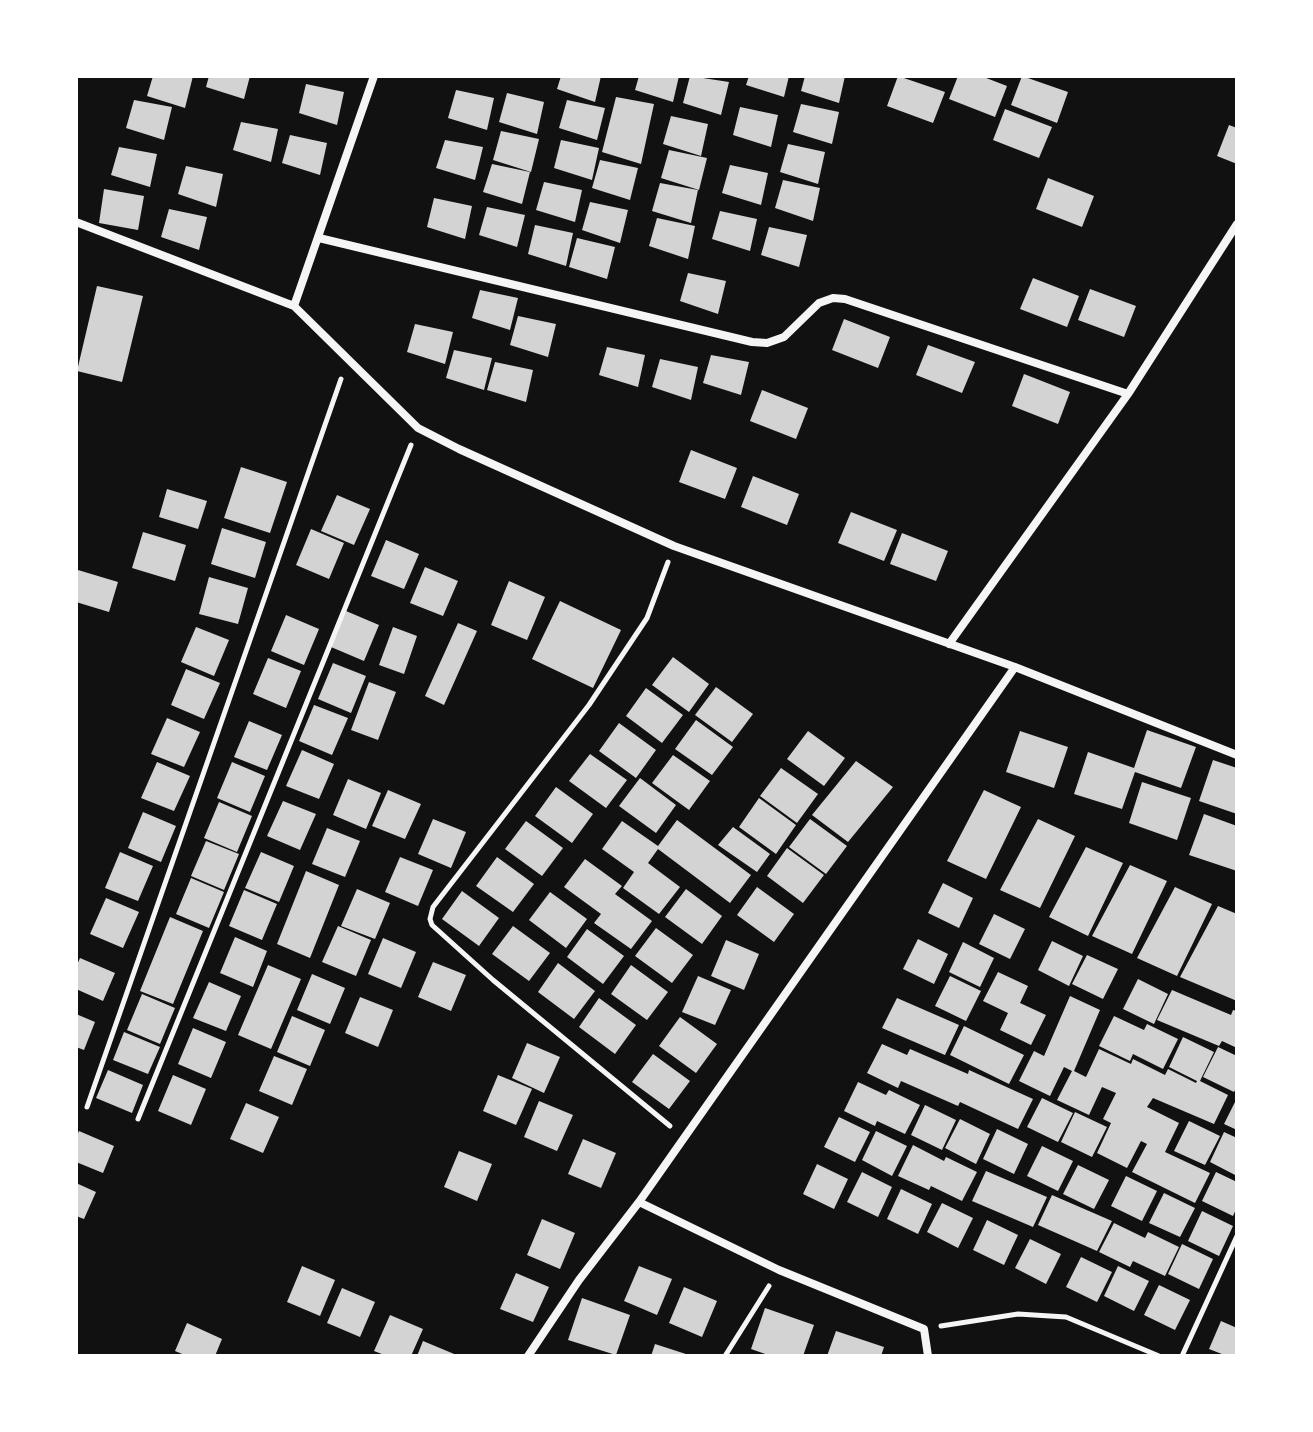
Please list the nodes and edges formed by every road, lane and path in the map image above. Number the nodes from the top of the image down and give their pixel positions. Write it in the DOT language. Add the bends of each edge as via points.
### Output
graph roads {
  1 [pos="374,76"];
  2 [pos="76,222"];
  3 [pos="1237,224"];
  4 [pos="319,238"];
  5 [pos="294,306"];
  6 [pos="348,358"];
  7 [pos="1128,394"];
  8 [pos="418,428"];
  9 [pos="674,546"];
  10 [pos="949,644"];
  11 [pos="1015,667"];
  12 [pos="1237,755"];
  13 [pos="87,1107"];
  14 [pos="138,1119"];
  15 [pos="684,1137"];
  16 [pos="639,1202"];
  17 [pos="1237,1236"];
  18 [pos="779,1270"];
  19 [pos="924,1329"];
  20 [pos="528,1356"];
  21 [pos="725,1356"];
  22 [pos="928,1356"];
  23 [pos="1159,1356"];
  24 [pos="1182,1356"];
  1 -- 4 [label="street"];
  2 -- 5 [label="street"];
  3 -- 7 [label="street"];
  4 -- 5 [label="street"];
  4 -- 7 [label="street" via="752,342 784,337 819,303 845,299"];
  5 -- 6 [label="street"];
  6 -- 8 [label="street"];
  6 -- 13 [label="path"];
  7 -- 10 [label="street"];
  8 -- 9 [label="street"];
  8 -- 14 [label="path"];
  9 -- 10 [label="street"];
  9 -- 15 [label="path" via="647,618 589,705 433,907 430,919 493,980"];
  10 -- 11 [label="street"];
  11 -- 12 [label="street"];
  11 -- 15 [label="street"];
  15 -- 16 [label="street"];
  16 -- 18 [label="street"];
  16 -- 20 [label="street"];
  17 -- 24 [label="path"];
  18 -- 19 [label="street"];
  18 -- 21 [label="path"];
  19 -- 22 [label="street"];
  19 -- 23 [label="path" via="1018,1314 1066,1317"];
}
